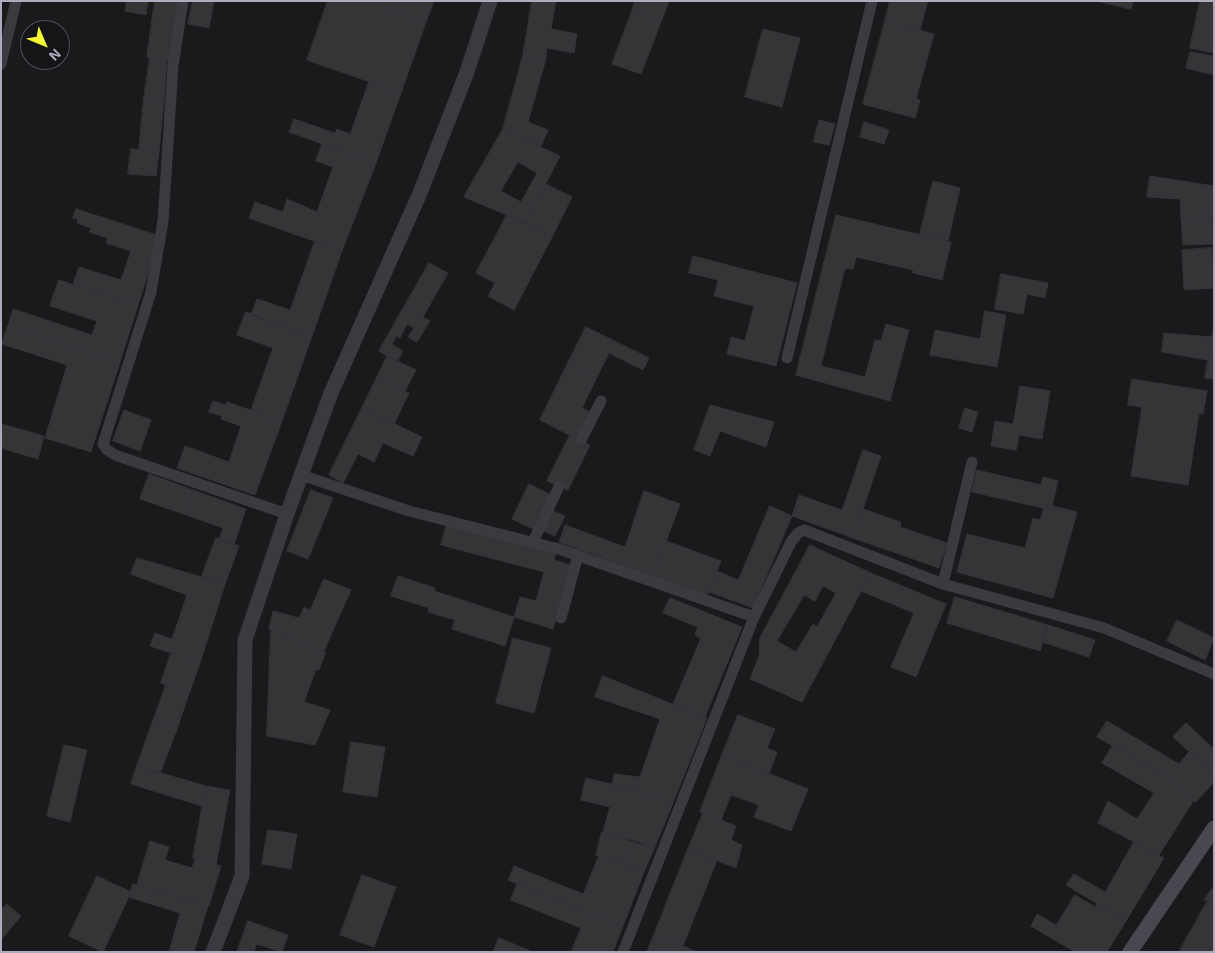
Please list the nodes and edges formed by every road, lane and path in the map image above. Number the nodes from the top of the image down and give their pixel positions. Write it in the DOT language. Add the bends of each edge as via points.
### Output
graph roads {
  1 [pos="16,1"];
  2 [pos="183,1"];
  3 [pos="490,1"];
  4 [pos="872,1"];
  5 [pos="1,64"];
  6 [pos="787,358"];
  7 [pos="601,402"];
  8 [pos="581,440"];
  9 [pos="972,462"];
  10 [pos="301,475"];
  11 [pos="558,486"];
  12 [pos="287,514"];
  13 [pos="533,542"];
  14 [pos="578,556"];
  15 [pos="943,584"];
  16 [pos="561,618"];
  17 [pos="754,618"];
  18 [pos="1214,674"];
  19 [pos="1214,828"];
  20 [pos="213,952"];
  21 [pos="623,952"];
  22 [pos="1130,952"];
  1 -- 5 [label="lane"];
  2 -- 12 [label="lane" via="173,66 163,221 151,292 103,444 114,455"];
  3 -- 10 [label="street" via="467,72 420,193 331,392"];
  4 -- 6 [label="lane"];
  7 -- 8 [label="lane"];
  9 -- 15 [label="lane"];
  10 -- 12 [label="street"];
  10 -- 13 [label="lane" via="400,509"];
  11 -- 13 [label="lane"];
  12 -- 20 [label="street" via="245,640 242,876"];
  13 -- 14 [label="lane"];
  14 -- 16 [label="lane"];
  14 -- 17 [label="lane"];
  15 -- 17 [label="lane" via="804,530 791,542"];
  15 -- 18 [label="lane" via="1104,628"];
  17 -- 21 [label="lane"];
  19 -- 22 [label="street"];
}
